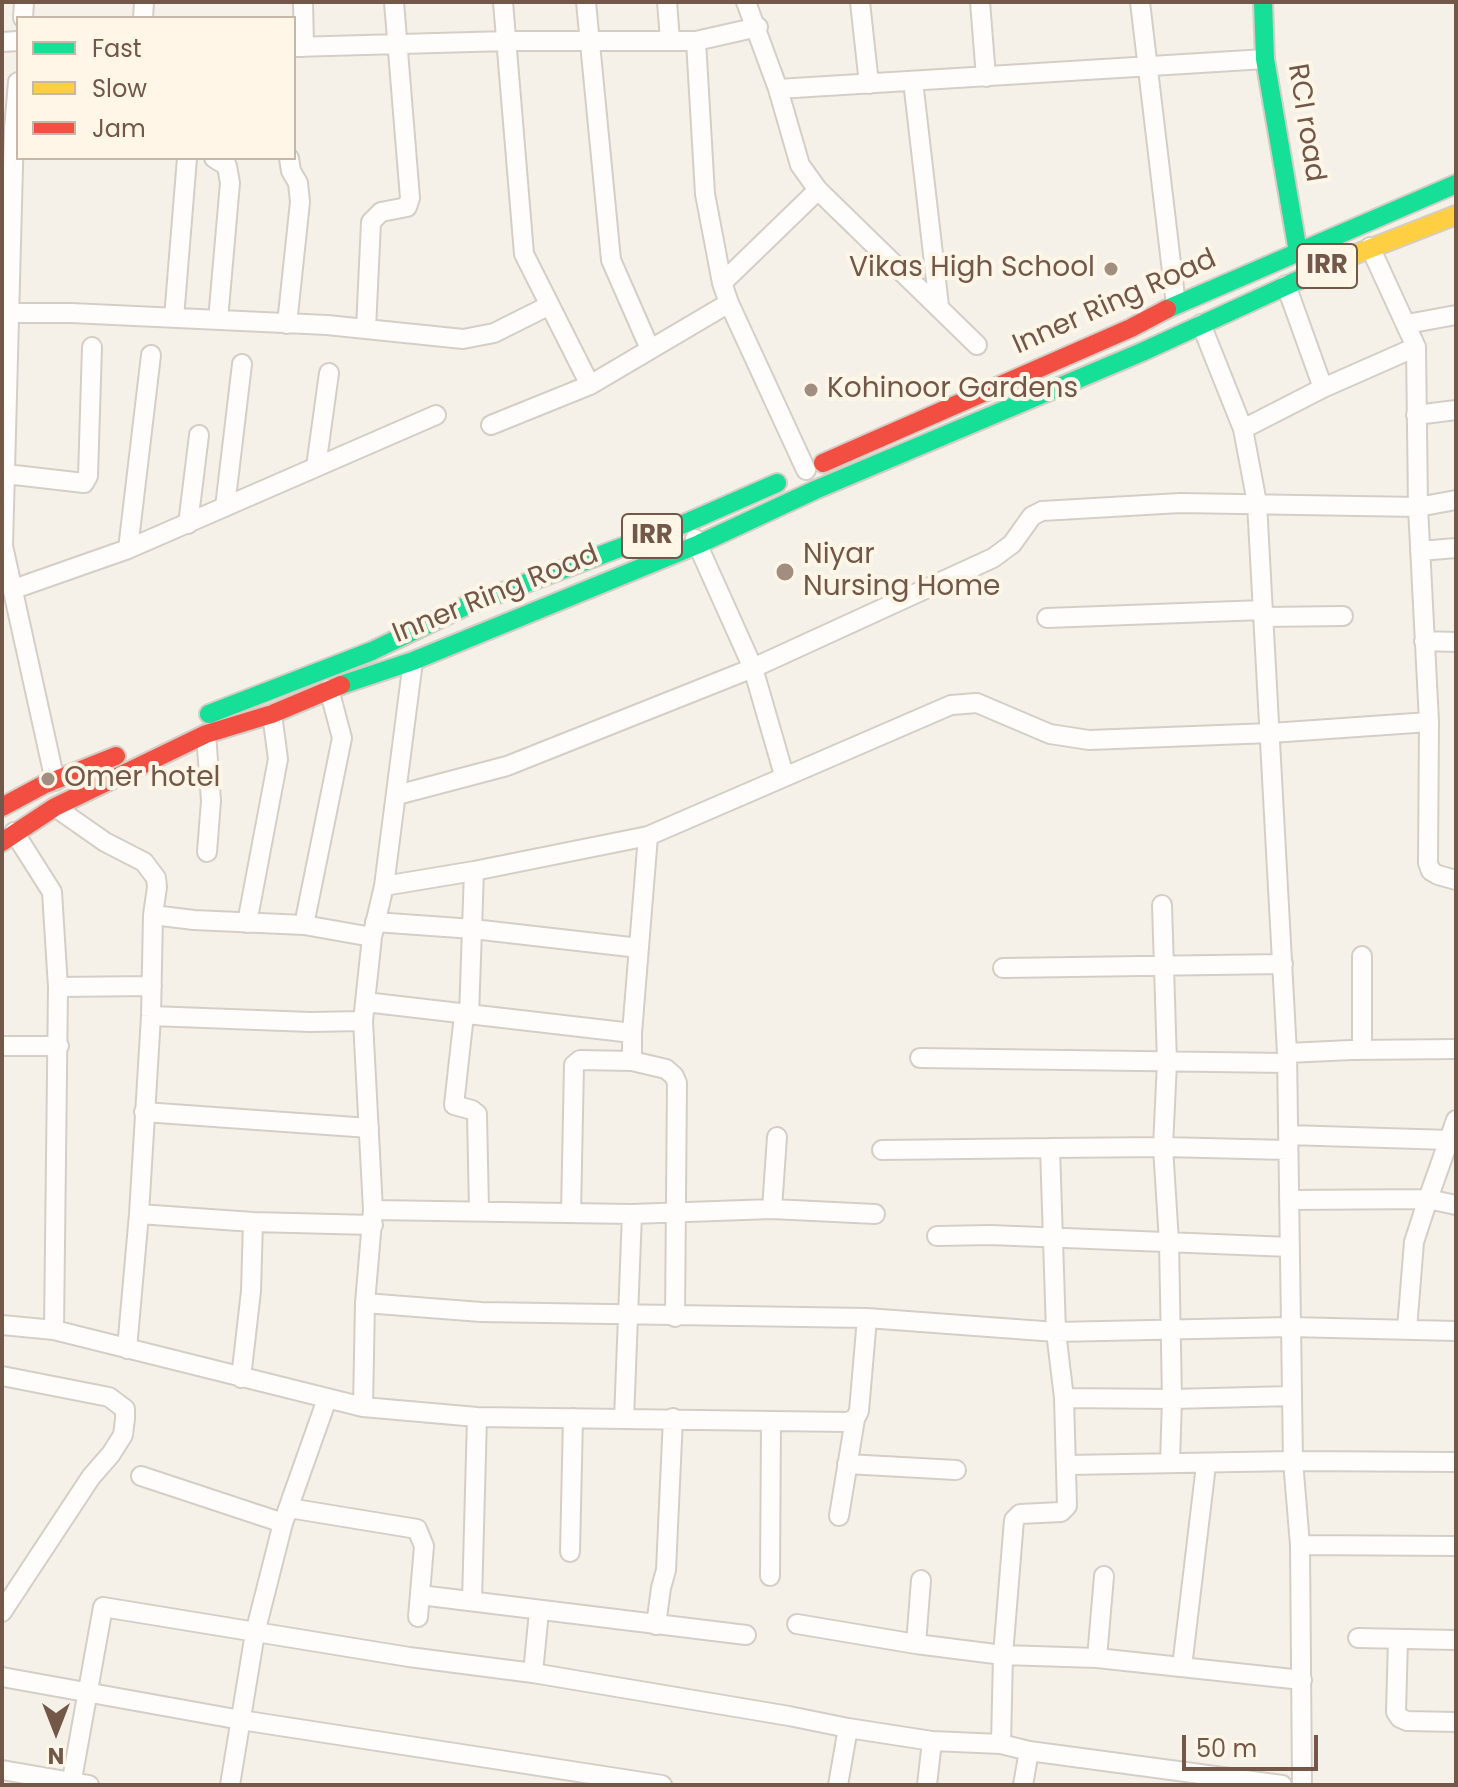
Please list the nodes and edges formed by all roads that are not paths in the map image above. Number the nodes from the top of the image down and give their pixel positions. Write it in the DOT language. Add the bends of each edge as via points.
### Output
graph roads {
  1 [pos="303,2"];
  2 [pos="394,2"];
  3 [pos="503,2"];
  4 [pos="586,2"];
  5 [pos="667,2"];
  6 [pos="746,2"];
  7 [pos="860,2"];
  8 [pos="980,2"];
  9 [pos="1140,2"];
  10 [pos="1263,2"];
  11 [pos="758,27"];
  12 [pos="670,40"];
  13 [pos="507,41"];
  14 [pos="696,41"];
  15 [pos="591,42"];
  16 [pos="396,43"];
  17 [pos="299,47"];
  18 [pos="1265,59"];
  19 [pos="1147,68"];
  20 [pos="986,77"];
  21 [pos="913,81"];
  22 [pos="869,84"];
  23 [pos="778,89"];
  24 [pos="16,96"];
  25 [pos="12,123"];
  26 [pos="187,160"];
  27 [pos="217,160"];
  28 [pos="289,160"];
  29 [pos="1456,184"];
  30 [pos="818,190"];
  31 [pos="1456,215"];
  32 [pos="7,218"];
  33 [pos="1370,247"];
  34 [pos="1298,252"];
  35 [pos="722,283"];
  36 [pos="1286,285"];
  37 [pos="729,303"];
  38 [pos="1176,305"];
  39 [pos="548,306"];
  40 [pos="939,306"];
  41 [pos="6,313"];
  42 [pos="1456,315"];
  43 [pos="174,318"];
  44 [pos="218,320"];
  45 [pos="287,324"];
  46 [pos="1201,324"];
  47 [pos="1407,324"];
  48 [pos="366,329"];
  49 [pos="977,345"];
  50 [pos="92,347"];
  51 [pos="1416,347"];
  52 [pos="650,349"];
  53 [pos="151,355"];
  54 [pos="242,364"];
  55 [pos="329,373"];
  56 [pos="590,385"];
  57 [pos="1323,388"];
  58 [pos="1456,410"];
  59 [pos="436,415"];
  60 [pos="1416,415"];
  61 [pos="4,417"];
  62 [pos="491,425"];
  63 [pos="1243,429"];
  64 [pos="199,435"];
  65 [pos="316,467"];
  66 [pos="806,470"];
  67 [pos="6,474"];
  68 [pos="1456,500"];
  69 [pos="1257,503"];
  70 [pos="225,507"];
  71 [pos="1418,507"];
  72 [pos="686,523"];
  73 [pos="188,524"];
  74 [pos="699,544"];
  75 [pos="3,546"];
  76 [pos="1456,548"];
  77 [pos="128,549"];
  78 [pos="1420,551"];
  79 [pos="14,589"];
  80 [pos="1264,613"];
  81 [pos="1343,616"];
  82 [pos="1047,618"];
  83 [pos="1424,641"];
  84 [pos="1456,642"];
  85 [pos="413,661"];
  86 [pos="753,668"];
  87 [pos="329,689"];
  88 [pos="272,714"];
  89 [pos="1429,722"];
  90 [pos="1271,733"];
  91 [pos="206,734"];
  92 [pos="784,775"];
  93 [pos="55,781"];
  94 [pos="397,795"];
  95 [pos="2,807"];
  96 [pos="55,807"];
  97 [pos="648,836"];
  98 [pos="8,837"];
  99 [pos="207,852"];
  100 [pos="474,871"];
  101 [pos="1456,880"];
  102 [pos="384,886"];
  103 [pos="1162,905"];
  104 [pos="153,915"];
  105 [pos="247,923"];
  106 [pos="304,925"];
  107 [pos="473,929"];
  108 [pos="373,930"];
  109 [pos="639,948"];
  110 [pos="1362,956"];
  111 [pos="1283,964"];
  112 [pos="1164,967"];
  113 [pos="1003,968"];
  114 [pos="152,986"];
  115 [pos="58,987"];
  116 [pos="365,1002"];
  117 [pos="466,1015"];
  118 [pos="151,1016"];
  119 [pos="363,1021"];
  120 [pos="632,1033"];
  121 [pos="2,1046"];
  122 [pos="59,1046"];
  123 [pos="1456,1049"];
  124 [pos="1362,1050"];
  125 [pos="920,1058"];
  126 [pos="1287,1058"];
  127 [pos="632,1061"];
  128 [pos="1167,1062"];
  129 [pos="144,1112"];
  130 [pos="1456,1120"];
  131 [pos="369,1128"];
  132 [pos="777,1137"];
  133 [pos="1450,1140"];
  134 [pos="1288,1142"];
  135 [pos="1163,1147"];
  136 [pos="1050,1148"];
  137 [pos="882,1150"];
  138 [pos="1437,1170"];
  139 [pos="1456,1175"];
  140 [pos="1428,1199"];
  141 [pos="1289,1200"];
  142 [pos="1456,1205"];
  143 [pos="772,1209"];
  144 [pos="479,1210"];
  145 [pos="676,1212"];
  146 [pos="571,1213"];
  147 [pos="139,1214"];
  148 [pos="632,1214"];
  149 [pos="875,1214"];
  150 [pos="373,1218"];
  151 [pos="253,1222"];
  152 [pos="937,1236"];
  153 [pos="1054,1237"];
  154 [pos="1169,1242"];
  155 [pos="1290,1247"];
  156 [pos="365,1303"];
  157 [pos="628,1314"];
  158 [pos="675,1317"];
  159 [pos="867,1318"];
  160 [pos="2,1325"];
  161 [pos="1290,1327"];
  162 [pos="1407,1329"];
  163 [pos="54,1330"];
  164 [pos="1169,1331"];
  165 [pos="1456,1331"];
  166 [pos="1056,1332"];
  167 [pos="127,1349"];
  168 [pos="2,1376"];
  169 [pos="241,1378"];
  170 [pos="1292,1396"];
  171 [pos="1064,1398"];
  172 [pos="327,1399"];
  173 [pos="1172,1399"];
  174 [pos="363,1407"];
  175 [pos="477,1417"];
  176 [pos="573,1418"];
  177 [pos="673,1418"];
  178 [pos="624,1419"];
  179 [pos="855,1419"];
  180 [pos="771,1423"];
  181 [pos="1293,1461"];
  182 [pos="1170,1462"];
  183 [pos="1456,1462"];
  184 [pos="847,1464"];
  185 [pos="1068,1465"];
  186 [pos="1206,1465"];
  187 [pos="956,1470"];
  188 [pos="141,1476"];
  189 [pos="286,1516"];
  190 [pos="839,1516"];
  191 [pos="1300,1545"];
  192 [pos="1456,1546"];
  193 [pos="570,1552"];
  194 [pos="770,1576"];
  195 [pos="1104,1576"];
  196 [pos="921,1580"];
  197 [pos="420,1595"];
  198 [pos="472,1601"];
  199 [pos="539,1611"];
  200 [pos="2,1612"];
  201 [pos="418,1617"];
  202 [pos="797,1624"];
  203 [pos="656,1625"];
  204 [pos="255,1633"];
  205 [pos="746,1635"];
  206 [pos="1358,1638"];
  207 [pos="1398,1639"];
  208 [pos="1456,1640"];
  209 [pos="916,1644"];
  210 [pos="1003,1655"];
  211 [pos="1097,1658"];
  212 [pos="1182,1667"];
  213 [pos="533,1673"];
  214 [pos="2,1677"];
  215 [pos="1302,1680"];
  216 [pos="86,1692"];
  217 [pos="241,1720"];
  218 [pos="1456,1722"];
  219 [pos="848,1728"];
  220 [pos="932,1741"];
  221 [pos="1001,1744"];
  222 [pos="1029,1751"];
  223 [pos="2,1770"];
  224 [pos="584,1779"];
  225 [pos="77,1784"];
  226 [pos="230,1785"];
  227 [pos="662,1785"];
  228 [pos="838,1785"];
  229 [pos="927,1785"];
  230 [pos="1023,1785"];
  231 [pos="1282,1785"];
  232 [pos="1302,1785"];
  1 -- 17 [label="street"];
  2 -- 16 [label="street"];
  3 -- 13 [label="street"];
  4 -- 15 [label="street"];
  5 -- 12 [label="street"];
  6 -- 11 [label="street"];
  7 -- 22 [label="street"];
  8 -- 20 [label="street"];
  9 -- 19 [label="street"];
  10 -- 18 [label="main road, RCI road"];
  11 -- 14 [label="street"];
  11 -- 23 [label="street"];
  12 -- 14 [label="street"];
  12 -- 15 [label="street"];
  13 -- 15 [label="street"];
  13 -- 16 [label="street"];
  13 -- 39 [label="street" via="524,254"];
  14 -- 35 [label="street" via="705,194"];
  15 -- 52 [label="street" via="611,260"];
  16 -- 17 [label="street"];
  16 -- 48 [label="street" via="410,198 407,207 381,212 371,222"];
  18 -- 19 [label="street"];
  18 -- 34 [label="main road, RCI road"];
  19 -- 20 [label="street"];
  19 -- 38 [label="street"];
  20 -- 21 [label="street"];
  21 -- 22 [label="street"];
  21 -- 40 [label="street"];
  22 -- 23 [label="street"];
  23 -- 30 [label="street" via="800,165"];
  24 -- 25 [label="street"];
  25 -- 32 [label="street"];
  26 -- 43 [label="street"];
  27 -- 44 [label="street" via="230,173"];
  28 -- 45 [label="street" via="300,202"];
  29 -- 34 [label="main road, Inner Ring Road / IRR"];
  30 -- 35 [label="street"];
  30 -- 40 [label="street"];
  31 -- 33 [label="main road, Inner Ring Road / IRR"];
  32 -- 41 [label="street"];
  33 -- 36 [label="main road, Inner Ring Road / IRR"];
  33 -- 47 [label="street"];
  34 -- 38 [label="main road, Inner Ring Road / IRR"];
  35 -- 37 [label="street"];
  36 -- 46 [label="main road, Inner Ring Road / IRR"];
  36 -- 57 [label="street"];
  37 -- 52 [label="street"];
  37 -- 66 [label="street"];
  38 -- 66 [label="main road, Inner Ring Road / IRR"];
  39 -- 48 [label="street" via="478,337"];
  39 -- 56 [label="street"];
  40 -- 49 [label="street"];
  41 -- 43 [label="street"];
  41 -- 61 [label="street"];
  42 -- 47 [label="street"];
  43 -- 44 [label="street"];
  44 -- 45 [label="street"];
  45 -- 48 [label="street"];
  46 -- 63 [label="street"];
  46 -- 74 [label="main road, Inner Ring Road / IRR"];
  47 -- 51 [label="street"];
  50 -- 67 [label="street" via="84,483"];
  51 -- 57 [label="street"];
  51 -- 60 [label="street"];
  52 -- 56 [label="street"];
  53 -- 77 [label="street"];
  54 -- 70 [label="street"];
  55 -- 65 [label="street"];
  56 -- 62 [label="street"];
  57 -- 63 [label="street"];
  58 -- 60 [label="street"];
  59 -- 65 [label="street"];
  60 -- 71 [label="street"];
  61 -- 67 [label="street"];
  63 -- 69 [label="street"];
  64 -- 73 [label="street"];
  65 -- 70 [label="street"];
  66 -- 72 [label="main road, Inner Ring Road / IRR"];
  67 -- 75 [label="street"];
  68 -- 71 [label="street"];
  69 -- 71 [label="street"];
  69 -- 80 [label="street"];
  69 -- 86 [label="street" via="1042,511 993,558"];
  70 -- 73 [label="street"];
  71 -- 78 [label="street"];
  72 -- 74 [label="street"];
  72 -- 93 [label="main road, Inner Ring Road / IRR" via="468,605 372,651 283,683"];
  73 -- 77 [label="street"];
  74 -- 85 [label="main road, Inner Ring Road / IRR"];
  74 -- 86 [label="street"];
  75 -- 79 [label="street"];
  76 -- 78 [label="street"];
  77 -- 79 [label="street"];
  78 -- 83 [label="street"];
  79 -- 93 [label="street"];
  80 -- 81 [label="street"];
  80 -- 82 [label="street"];
  80 -- 90 [label="street"];
  83 -- 84 [label="street"];
  83 -- 89 [label="street"];
  85 -- 87 [label="main road, Inner Ring Road / IRR"];
  85 -- 94 [label="street"];
  86 -- 92 [label="street"];
  86 -- 94 [label="street" via="507,766"];
  87 -- 88 [label="main road, Inner Ring Road / IRR"];
  87 -- 106 [label="street" via="342,738"];
  88 -- 91 [label="main road, Inner Ring Road / IRR"];
  88 -- 105 [label="street" via="278,759"];
  89 -- 90 [label="street"];
  89 -- 101 [label="street" via="1428,863 1431,871"];
  90 -- 92 [label="street" via="1089,740 1050,734 977,703 951,705"];
  90 -- 111 [label="street"];
  91 -- 96 [label="main road, Inner Ring Road / IRR"];
  91 -- 99 [label="street" via="211,801"];
  92 -- 97 [label="street"];
  93 -- 95 [label="main road, Inner Ring Road / IRR"];
  94 -- 102 [label="street"];
  96 -- 98 [label="main road, Inner Ring Road / IRR"];
  96 -- 104 [label="street" via="144,862 156,878"];
  97 -- 100 [label="street"];
  97 -- 109 [label="street"];
  98 -- 115 [label="street" via="52,892"];
  100 -- 102 [label="street"];
  100 -- 107 [label="street"];
  102 -- 108 [label="street"];
  103 -- 112 [label="street"];
  104 -- 105 [label="street"];
  104 -- 114 [label="street"];
  105 -- 106 [label="street"];
  106 -- 108 [label="street"];
  107 -- 108 [label="street"];
  107 -- 109 [label="street"];
  107 -- 117 [label="street"];
  108 -- 116 [label="street"];
  109 -- 120 [label="street"];
  110 -- 124 [label="street"];
  111 -- 112 [label="street"];
  111 -- 126 [label="street"];
  112 -- 113 [label="street"];
  112 -- 128 [label="street"];
  114 -- 115 [label="street"];
  114 -- 118 [label="street"];
  115 -- 122 [label="street"];
  116 -- 117 [label="street"];
  116 -- 119 [label="street"];
  117 -- 120 [label="street"];
  117 -- 144 [label="street" via="454,1105 477,1114"];
  118 -- 119 [label="street"];
  118 -- 129 [label="street"];
  119 -- 131 [label="street"];
  120 -- 127 [label="street"];
  121 -- 122 [label="street"];
  122 -- 163 [label="street"];
  123 -- 124 [label="street"];
  124 -- 126 [label="street"];
  125 -- 128 [label="street"];
  126 -- 128 [label="street"];
  126 -- 134 [label="street"];
  127 -- 145 [label="street" via="666,1069 677,1083"];
  127 -- 146 [label="street" via="580,1060 574,1065"];
  128 -- 135 [label="street"];
  129 -- 131 [label="street"];
  129 -- 147 [label="street"];
  130 -- 133 [label="street"];
  131 -- 150 [label="street"];
  132 -- 143 [label="street"];
  133 -- 134 [label="street"];
  133 -- 138 [label="street"];
  134 -- 135 [label="street"];
  134 -- 141 [label="street"];
  135 -- 136 [label="street"];
  135 -- 154 [label="street"];
  136 -- 137 [label="street"];
  136 -- 153 [label="street"];
  138 -- 139 [label="street"];
  138 -- 140 [label="street"];
  140 -- 141 [label="street"];
  140 -- 142 [label="street"];
  140 -- 162 [label="street" via="1414,1242"];
  141 -- 155 [label="street"];
  143 -- 145 [label="street"];
  143 -- 149 [label="street"];
  144 -- 146 [label="street"];
  144 -- 150 [label="street"];
  145 -- 148 [label="street"];
  145 -- 158 [label="street"];
  146 -- 148 [label="street"];
  147 -- 151 [label="street"];
  147 -- 167 [label="street"];
  148 -- 157 [label="street"];
  150 -- 151 [label="street"];
  150 -- 156 [label="street"];
  151 -- 169 [label="street"];
  152 -- 153 [label="street"];
  153 -- 154 [label="street"];
  153 -- 166 [label="street"];
  154 -- 155 [label="street"];
  154 -- 164 [label="street"];
  155 -- 161 [label="street"];
  156 -- 157 [label="street" via="481,1312"];
  156 -- 174 [label="street"];
  157 -- 158 [label="street"];
  157 -- 178 [label="street"];
  158 -- 159 [label="street"];
  159 -- 166 [label="street"];
  159 -- 179 [label="street"];
  160 -- 163 [label="street"];
  161 -- 162 [label="street"];
  161 -- 164 [label="street"];
  161 -- 170 [label="street"];
  162 -- 165 [label="street"];
  163 -- 167 [label="street"];
  164 -- 166 [label="street"];
  164 -- 173 [label="street"];
  166 -- 171 [label="street"];
  167 -- 169 [label="street"];
  168 -- 200 [label="street" via="109,1397 125,1409 125,1419 123,1435 111,1454"];
  169 -- 172 [label="street"];
  170 -- 173 [label="street"];
  170 -- 181 [label="street"];
  171 -- 173 [label="street"];
  171 -- 185 [label="street"];
  172 -- 174 [label="street"];
  172 -- 189 [label="street"];
  173 -- 182 [label="street"];
  174 -- 175 [label="street"];
  175 -- 176 [label="street"];
  175 -- 198 [label="street"];
  176 -- 178 [label="street"];
  176 -- 193 [label="street"];
  177 -- 178 [label="street"];
  177 -- 180 [label="street"];
  177 -- 203 [label="street" via="666,1570"];
  179 -- 180 [label="street"];
  179 -- 184 [label="street"];
  180 -- 194 [label="street"];
  181 -- 183 [label="street"];
  181 -- 186 [label="street"];
  181 -- 191 [label="street"];
  182 -- 185 [label="street"];
  182 -- 186 [label="street"];
  184 -- 187 [label="street"];
  184 -- 190 [label="street"];
  185 -- 210 [label="street" via="1065,1510 1020,1514 1014,1520"];
  186 -- 212 [label="street"];
  188 -- 189 [label="street"];
  189 -- 197 [label="street" via="417,1529 424,1546"];
  189 -- 204 [label="street"];
  191 -- 192 [label="street"];
  191 -- 215 [label="street"];
  195 -- 211 [label="street"];
  196 -- 209 [label="street"];
  197 -- 198 [label="street"];
  197 -- 201 [label="street"];
  198 -- 199 [label="street"];
  199 -- 203 [label="street"];
  199 -- 213 [label="street"];
  202 -- 209 [label="street"];
  203 -- 205 [label="street"];
  204 -- 213 [label="street"];
  204 -- 216 [label="street" via="103,1607"];
  204 -- 217 [label="street"];
  206 -- 207 [label="street"];
  207 -- 208 [label="street"];
  207 -- 218 [label="street" via="1400,1718"];
  209 -- 210 [label="street"];
  210 -- 211 [label="street"];
  210 -- 221 [label="street"];
  211 -- 212 [label="street"];
  212 -- 215 [label="street"];
  213 -- 219 [label="street"];
  214 -- 216 [label="street"];
  215 -- 232 [label="street"];
  216 -- 217 [label="street"];
  216 -- 225 [label="street"];
  217 -- 224 [label="street"];
  217 -- 226 [label="street"];
  219 -- 220 [label="street"];
  219 -- 228 [label="street"];
  220 -- 221 [label="street"];
  220 -- 229 [label="street"];
  221 -- 222 [label="street"];
  222 -- 230 [label="street"];
  222 -- 231 [label="street"];
  223 -- 225 [label="street"];
  224 -- 227 [label="street"];
}
